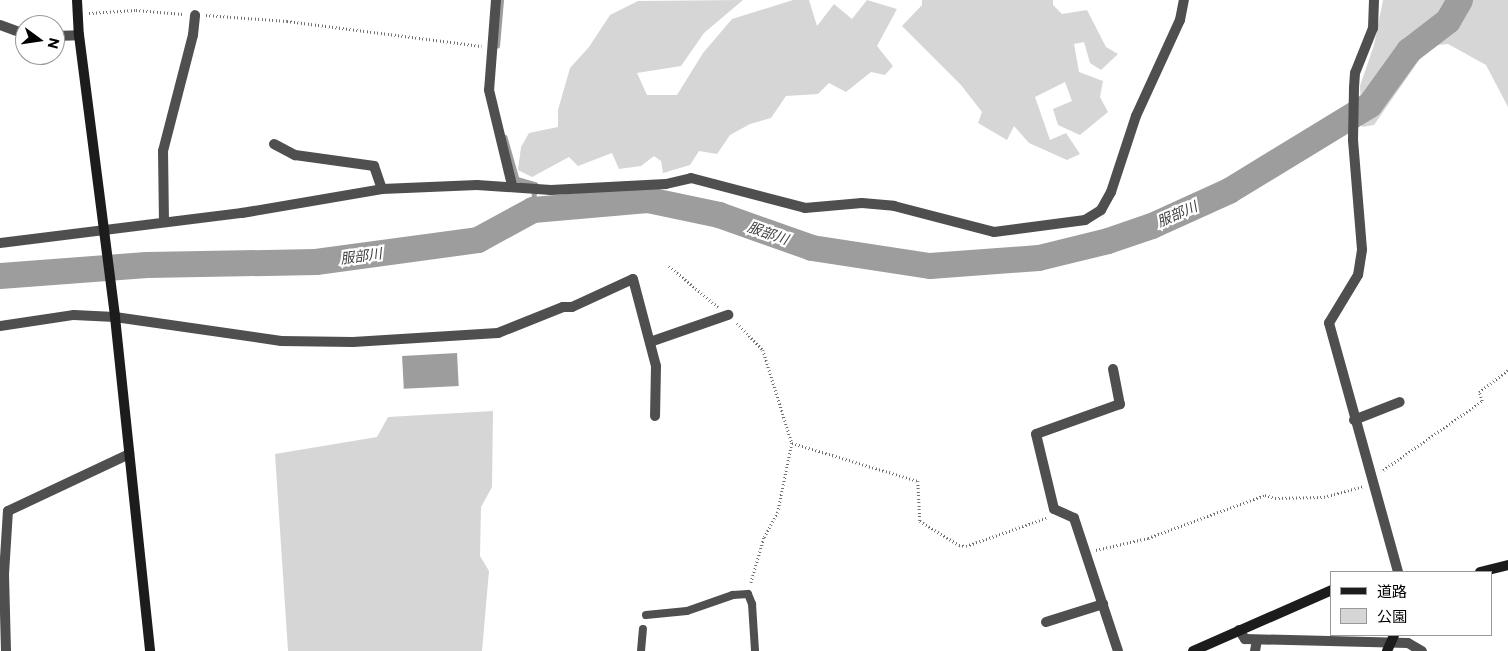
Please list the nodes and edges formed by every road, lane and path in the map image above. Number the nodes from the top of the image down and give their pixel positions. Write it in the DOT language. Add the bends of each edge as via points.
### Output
graph roads {
  1 [pos="78,0"];
  2 [pos="496,0"];
  3 [pos="1184,0"];
  4 [pos="1374,0"];
  5 [pos="78,14"];
  6 [pos="195,15"];
  7 [pos="0,25"];
  8 [pos="15,30"];
  9 [pos="79,35"];
  10 [pos="65,36"];
  11 [pos="491,48"];
  12 [pos="274,144"];
  13 [pos="512,185"];
  14 [pos="382,189"];
  15 [pos="164,222"];
  16 [pos="104,232"];
  17 [pos="0,243"];
  18 [pos="668,266"];
  19 [pos="728,315"];
  20 [pos="115,317"];
  21 [pos="0,326"];
  22 [pos="650,342"];
  23 [pos="1113,369"];
  24 [pos="1508,370"];
  25 [pos="1400,402"];
  26 [pos="654,416"];
  27 [pos="1354,420"];
  28 [pos="792,443"];
  29 [pos="129,454"];
  30 [pos="1372,480"];
  31 [pos="1058,510"];
  32 [pos="1087,551"];
  33 [pos="1508,565"];
  34 [pos="1398,571"];
  35 [pos="1484,571"];
  36 [pos="2,575"];
  37 [pos="1330,591"];
  38 [pos="748,594"];
  39 [pos="1103,604"];
  40 [pos="646,615"];
  41 [pos="1046,622"];
  42 [pos="643,629"];
  43 [pos="1239,630"];
  44 [pos="1257,640"];
  45 [pos="1390,643"];
  46 [pos="6,651"];
  47 [pos="150,651"];
  48 [pos="642,651"];
  49 [pos="755,651"];
  50 [pos="1118,651"];
  51 [pos="1193,651"];
  52 [pos="1255,651"];
  53 [pos="1422,651"];
  1 -- 5 [label="street"];
  2 -- 11 [label="street"];
  3 -- 13 [label="street" via="1180,20 1136,116 1111,192 1101,210 1085,220 994,232 894,206 862,203 805,208 691,178 666,184 551,190"];
  4 -- 27 [label="street" via="1373,28 1355,74 1354,88 1353,140 1362,250 1358,275 1329,322"];
  5 -- 6 [label="path" via="136,10"];
  5 -- 9 [label="street"];
  6 -- 11 [label="path" via="286,22"];
  6 -- 15 [label="street" via="193,35 163,151"];
  7 -- 8 [label="street"];
  9 -- 10 [label="street"];
  9 -- 16 [label="street"];
  11 -- 13 [label="street" via="489,90"];
  12 -- 14 [label="street" via="295,154 374,166"];
  13 -- 14 [label="street"];
  14 -- 15 [label="street" via="242,213"];
  15 -- 16 [label="street"];
  16 -- 17 [label="street"];
  16 -- 20 [label="street"];
  18 -- 19 [label="path"];
  19 -- 22 [label="street"];
  19 -- 28 [label="path" via="762,350"];
  20 -- 21 [label="street" via="74,315"];
  20 -- 22 [label="street" via="281,341 353,342 498,333 563,307 572,307 633,278"];
  20 -- 29 [label="street"];
  22 -- 26 [label="street" via="656,366"];
  23 -- 31 [label="street" via="1120,404 1036,434 1054,509"];
  24 -- 30 [label="path" via="1479,392 1482,401"];
  25 -- 27 [label="street"];
  27 -- 30 [label="street"];
  28 -- 31 [label="path" via="918,481 920,521 960,545 966,546 1046,518"];
  28 -- 38 [label="path" via="778,512 764,538"];
  29 -- 36 [label="street" via="8,511"];
  29 -- 47 [label="street"];
  30 -- 32 [label="path" via="1347,493 1324,498 1265,495 1120,547"];
  30 -- 34 [label="street"];
  31 -- 32 [label="street" via="1074,518"];
  32 -- 39 [label="street"];
  33 -- 35 [label="street"];
  36 -- 46 [label="street"];
  37 -- 43 [label="street"];
  38 -- 40 [label="lane" via="733,595 686,612"];
  38 -- 49 [label="lane" via="752,604"];
  39 -- 41 [label="street"];
  39 -- 50 [label="street"];
  42 -- 48 [label="lane"];
  43 -- 44 [label="street" via="1245,639"];
  43 -- 51 [label="street"];
  44 -- 45 [label="street"];
  44 -- 52 [label="street"];
  45 -- 53 [label="street" via="1408,643"];
}
